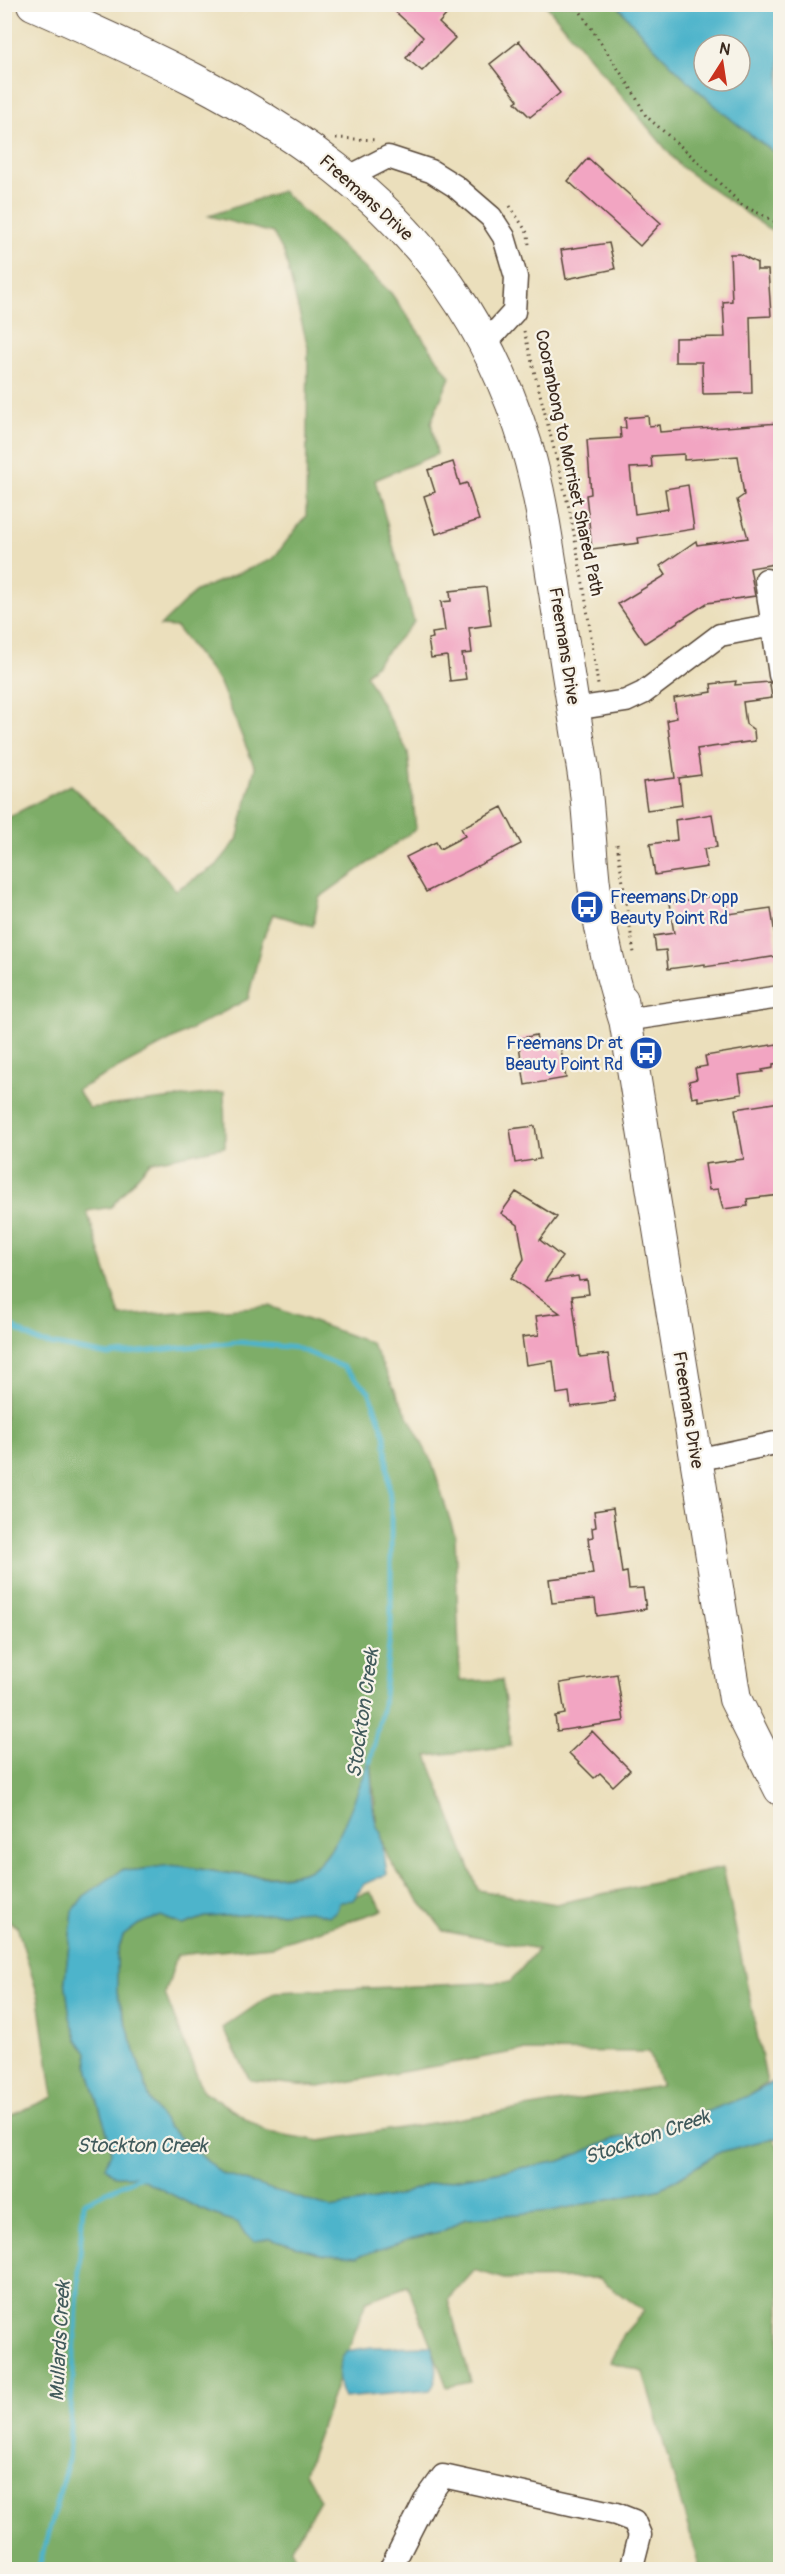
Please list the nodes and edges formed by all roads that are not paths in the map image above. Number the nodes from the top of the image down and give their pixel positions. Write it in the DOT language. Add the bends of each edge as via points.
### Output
graph roads {
  1 [pos="33,4"];
  2 [pos="349,177"];
  3 [pos="485,344"];
  4 [pos="766,580"];
  5 [pos="773,625"];
  6 [pos="780,675"];
  7 [pos="587,707"];
  8 [pos="780,997"];
  9 [pos="625,1020"];
  10 [pos="780,1442"];
  11 [pos="696,1460"];
  12 [pos="780,1789"];
  13 [pos="390,2570"];
  14 [pos="631,2570"];
  1 -- 2 [label="main road, Freemans Drive" via="144,54 232,100"];
  2 -- 3 [label="main road, Freemans Drive" via="421,249 455,294"];
  2 -- 3 [label="street" via="388,157 431,171 490,217 504,237 516,277 514,312"];
  3 -- 7 [label="main road, Freemans Drive" via="511,399 541,501"];
  4 -- 5 [label="street"];
  5 -- 6 [label="street"];
  5 -- 7 [label="street" via="720,635 643,693 626,701"];
  7 -- 9 [label="main road, Freemans Drive" via="585,781 608,876"];
  8 -- 9 [label="street"];
  9 -- 11 [label="main road, Freemans Drive"];
  10 -- 11 [label="street"];
  11 -- 12 [label="main road, Freemans Drive" via="735,1699"];
  13 -- 14 [label="street" via="424,2501 443,2476 634,2521 640,2535"];
}
